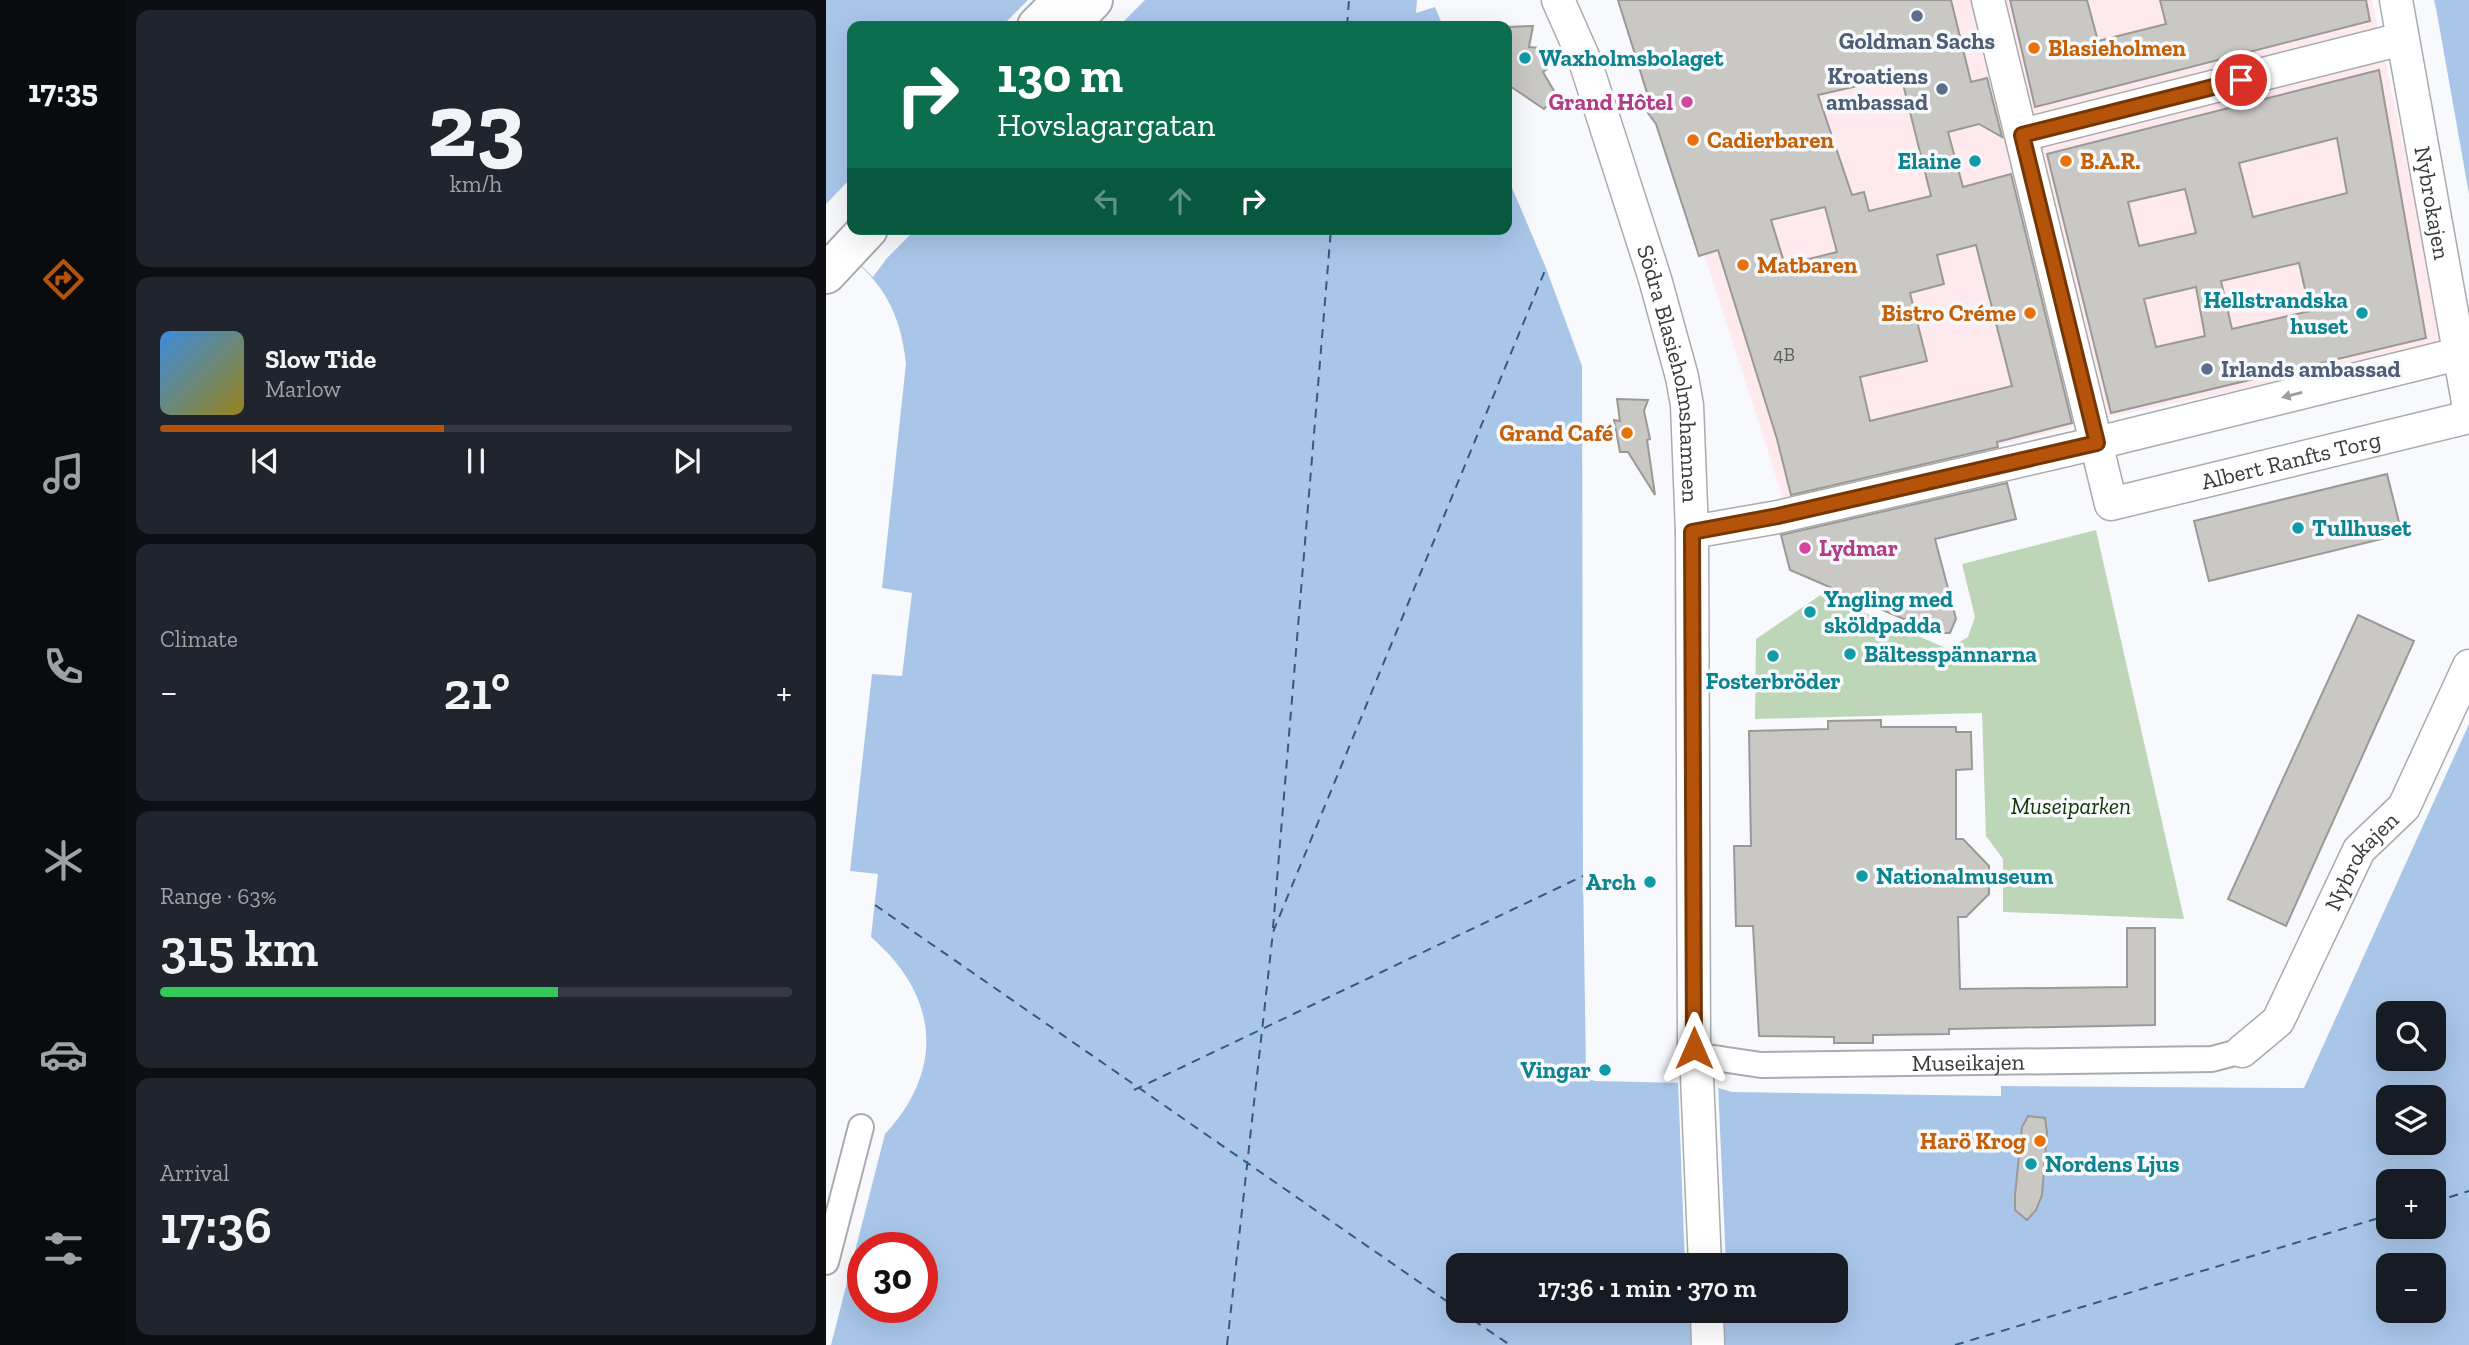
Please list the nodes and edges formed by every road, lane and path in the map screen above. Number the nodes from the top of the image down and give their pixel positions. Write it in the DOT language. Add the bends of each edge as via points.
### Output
graph roads {
  1 [pos="1063,0"];
  2 [pos="1093,0"];
  3 [pos="1558,0"];
  4 [pos="1581,0"];
  5 [pos="1988,0"];
  6 [pos="2396,0"];
  7 [pos="1042,21"];
  8 [pos="1073,21"];
  9 [pos="2402,39"];
  10 [pos="1585,61"];
  11 [pos="2022,135"];
  12 [pos="847,225"];
  13 [pos="838,247"];
  14 [pos="2458,354"];
  15 [pos="2469,408"];
  16 [pos="2469,417"];
  17 [pos="2097,443"];
  18 [pos="1692,532"];
  19 [pos="2469,666"];
  20 [pos="2242,1051"];
  21 [pos="1696,1065"];
  22 [pos="860,1127"];
  23 [pos="1704,1253"];
  24 [pos="826,1262"];
  25 [pos="1707,1323"];
  26 [pos="1708,1345"];
  1 -- 7 [label="street"];
  2 -- 8 [label="street"];
  3 -- 10 [label="street, Södra Blasieholmshamnen"];
  4 -- 10 [label="street, Södra Blasieholmshamnen"];
  5 -- 11 [label="street"];
  6 -- 9 [label="street, Nybrokajen"];
  9 -- 11 [label="street"];
  9 -- 14 [label="street, Nybrokajen"];
  10 -- 18 [label="street, Södra Blasieholmshamnen" via="1682,377"];
  11 -- 17 [label="street"];
  12 -- 13 [label="street"];
  14 -- 15 [label="street, Nybrokajen"];
  14 -- 17 [label="street, one-way"];
  16 -- 17 [label="street, Albert Ranfts Torg" via="2111,504"];
  17 -- 18 [label="street"];
  18 -- 21 [label="street, Södra Blasieholmshamnen"];
  19 -- 20 [label="street, Nybrokajen" via="2404,807 2359,849 2278,1021"];
  20 -- 21 [label="street, Museikajen" via="2212,1059"];
  21 -- 23 [label="street, Södra Blasieholmshamnen"];
  22 -- 24 [label="street"];
  25 -- 26 [label="street"];
}
